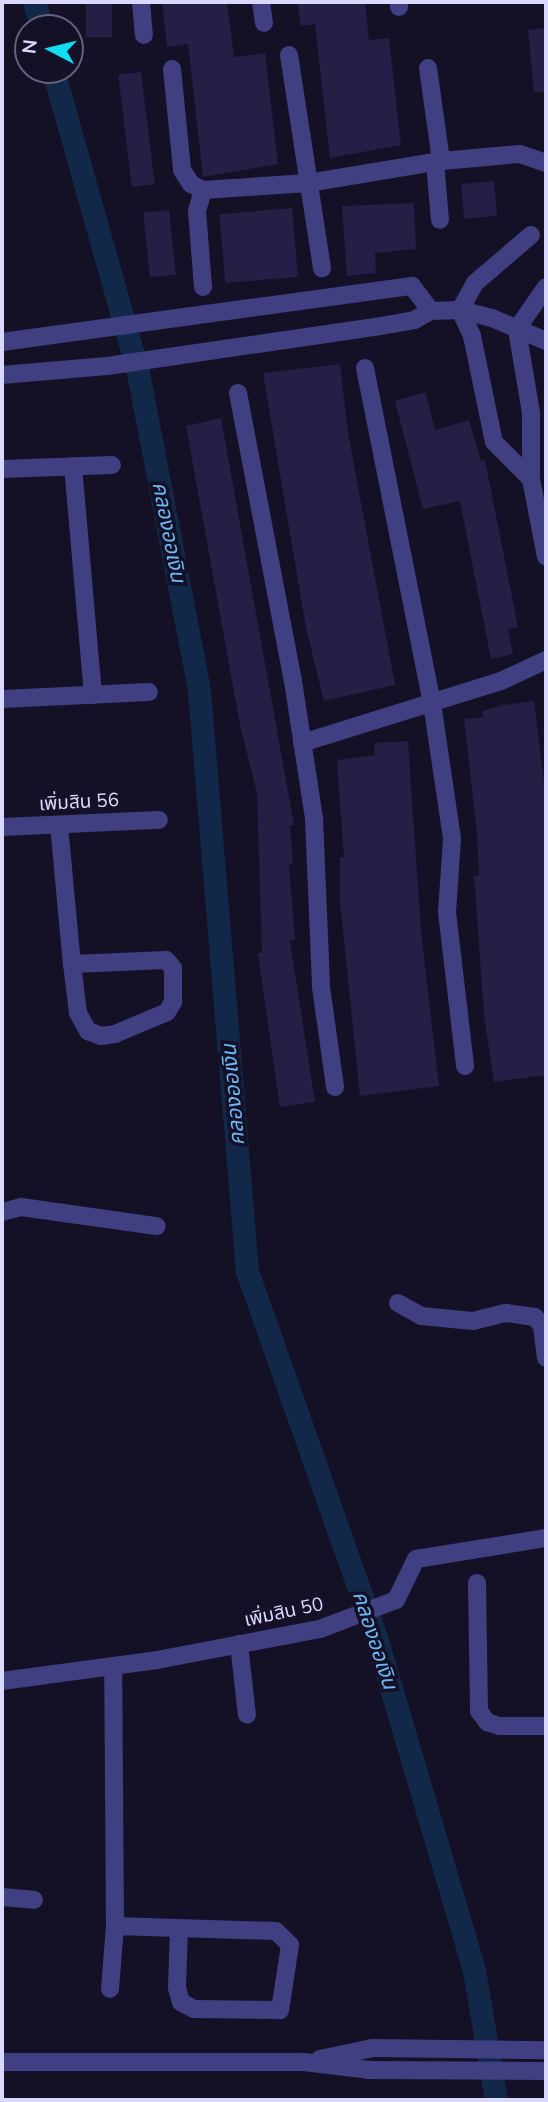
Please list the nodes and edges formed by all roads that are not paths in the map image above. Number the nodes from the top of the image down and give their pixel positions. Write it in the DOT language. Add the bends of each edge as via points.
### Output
graph roads {
  1 [pos="141,2"];
  2 [pos="261,2"];
  3 [pos="264,23"];
  4 [pos="144,35"];
  5 [pos="289,55"];
  6 [pos="428,68"];
  7 [pos="172,69"];
  8 [pos="438,162"];
  9 [pos="546,163"];
  10 [pos="308,183"];
  11 [pos="203,190"];
  12 [pos="440,220"];
  13 [pos="538,230"];
  14 [pos="322,268"];
  15 [pos="546,286"];
  16 [pos="203,287"];
  17 [pos="460,310"];
  18 [pos="431,311"];
  19 [pos="517,329"];
  20 [pos="546,341"];
  21 [pos="2,342"];
  22 [pos="365,368"];
  23 [pos="2,375"];
  24 [pos="238,393"];
  25 [pos="112,465"];
  26 [pos="73,467"];
  27 [pos="2,469"];
  28 [pos="531,479"];
  29 [pos="546,557"];
  30 [pos="546,660"];
  31 [pos="149,692"];
  32 [pos="93,695"];
  33 [pos="2,699"];
  34 [pos="432,703"];
  35 [pos="302,743"];
  36 [pos="159,820"];
  37 [pos="59,825"];
  38 [pos="2,827"];
  39 [pos="72,964"];
  40 [pos="465,1066"];
  41 [pos="335,1087"];
  42 [pos="2,1212"];
  43 [pos="157,1226"];
  44 [pos="398,1303"];
  45 [pos="546,1358"];
  46 [pos="546,1538"];
  47 [pos="477,1583"];
  48 [pos="239,1644"];
  49 [pos="113,1666"];
  50 [pos="2,1681"];
  51 [pos="247,1715"];
  52 [pos="546,1726"];
  53 [pos="2,1897"];
  54 [pos="34,1900"];
  55 [pos="115,1926"];
  56 [pos="179,1928"];
  57 [pos="110,1989"];
  58 [pos="546,2050"];
  59 [pos="2,2062"];
  60 [pos="304,2062"];
  61 [pos="546,2071"];
  1 -- 4 [label="street"];
  2 -- 3 [label="street"];
  5 -- 10 [label="street"];
  6 -- 8 [label="street"];
  7 -- 11 [label="street" via="182,170 191,184"];
  8 -- 9 [label="street" via="520,154"];
  8 -- 10 [label="street"];
  8 -- 12 [label="street"];
  10 -- 11 [label="street"];
  10 -- 14 [label="street"];
  11 -- 16 [label="street" via="197,211"];
  13 -- 17 [label="street" via="475,283"];
  15 -- 19 [label="street"];
  17 -- 18 [label="street"];
  17 -- 19 [label="street"];
  17 -- 28 [label="street" via="472,336 494,442"];
  18 -- 21 [label="street" via="412,286"];
  18 -- 23 [label="street" via="414,320 107,366"];
  19 -- 20 [label="street"];
  19 -- 28 [label="street" via="531,413"];
  22 -- 34 [label="street"];
  24 -- 35 [label="street"];
  25 -- 26 [label="street"];
  26 -- 27 [label="street"];
  26 -- 32 [label="street"];
  28 -- 29 [label="street"];
  30 -- 34 [label="street" via="501,681"];
  31 -- 32 [label="street"];
  32 -- 33 [label="street"];
  34 -- 35 [label="street"];
  34 -- 40 [label="street" via="452,839 447,912"];
  35 -- 41 [label="street" via="314,818 321,987"];
  36 -- 37 [label="street, เพิ่มสิน 56"];
  37 -- 38 [label="street, เพิ่มสิน 56"];
  37 -- 39 [label="street"];
  39 -- 39 [label="street" via="166,960 173,968 173,1002 167,1012 101,1036 88,1031 78,1013"];
  42 -- 43 [label="street" via="21,1207"];
  44 -- 45 [label="street" via="434,1317 473,1321 523,1312 542,1326"];
  46 -- 48 [label="street, เพิ่มสิน 50" via="416,1559 396,1600 320,1629"];
  47 -- 52 [label="street" via="479,1711 486,1722 499,1726"];
  48 -- 49 [label="street, เพิ่มสิน 50"];
  48 -- 51 [label="street"];
  49 -- 50 [label="street, เพิ่มสิน 50"];
  49 -- 55 [label="street"];
  53 -- 54 [label="street"];
  55 -- 56 [label="street"];
  55 -- 57 [label="street"];
  56 -- 56 [label="street" via="177,1988 181,2002 194,2009 280,2010 290,1945 286,1937 276,1931"];
  58 -- 60 [label="street" via="372,2048"];
  59 -- 60 [label="street"];
  60 -- 61 [label="street" via="369,2070"];
}
